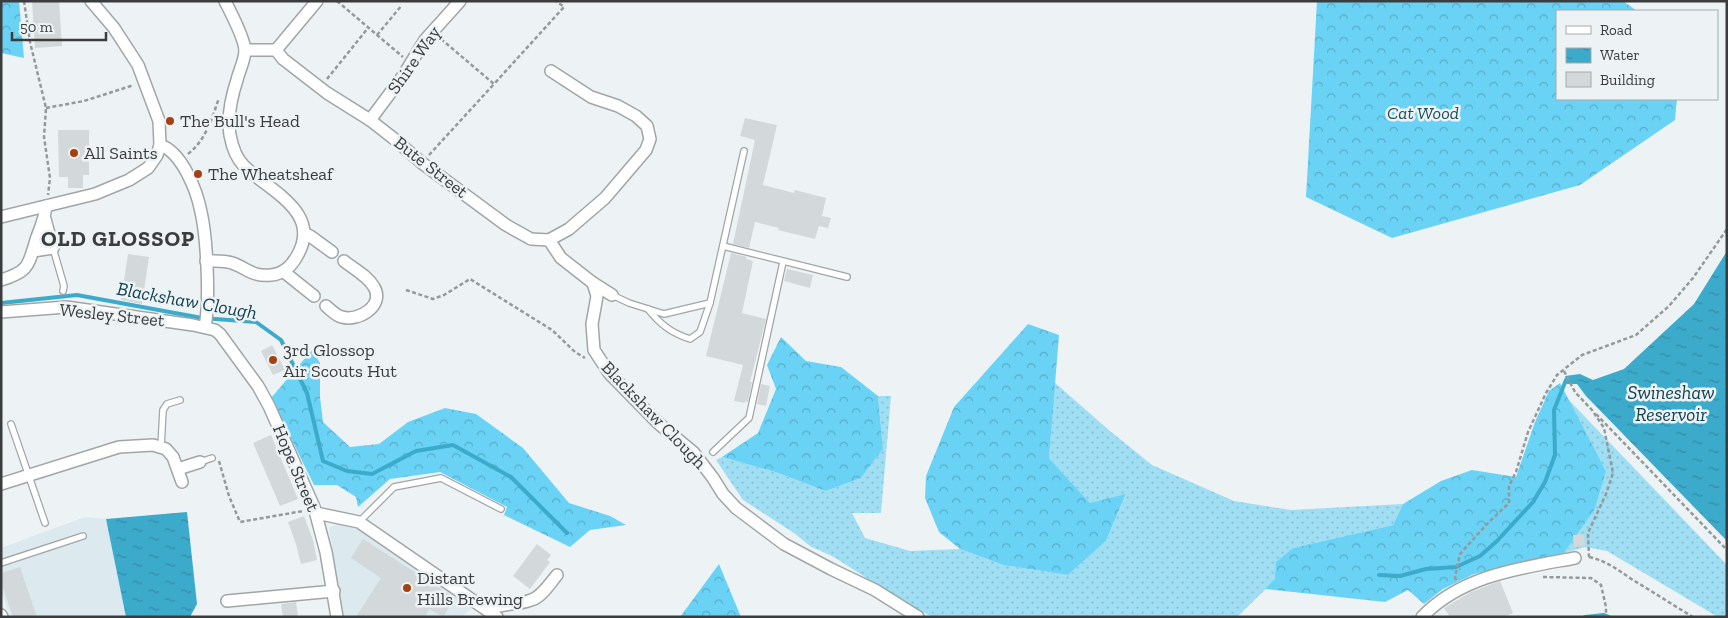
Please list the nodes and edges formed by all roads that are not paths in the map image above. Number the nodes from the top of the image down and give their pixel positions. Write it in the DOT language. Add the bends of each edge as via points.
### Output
graph roads {
  1 [pos="91,1"];
  2 [pos="225,1"];
  3 [pos="316,1"];
  4 [pos="460,1"];
  5 [pos="245,50"];
  6 [pos="276,50"];
  7 [pos="551,71"];
  8 [pos="370,120"];
  9 [pos="160,145"];
  10 [pos="744,151"];
  11 [pos="46,206"];
  12 [pos="1,217"];
  13 [pos="45,219"];
  14 [pos="304,233"];
  15 [pos="549,240"];
  16 [pos="723,246"];
  17 [pos="53,248"];
  18 [pos="33,251"];
  19 [pos="332,252"];
  20 [pos="206,261"];
  21 [pos="344,261"];
  22 [pos="784,262"];
  23 [pos="284,272"];
  24 [pos="847,278"];
  25 [pos="1,280"];
  26 [pos="593,283"];
  27 [pos="63,291"];
  28 [pos="612,295"];
  29 [pos="314,296"];
  30 [pos="710,303"];
  31 [pos="326,306"];
  32 [pos="648,309"];
  33 [pos="1,312"];
  34 [pos="206,321"];
  35 [pos="220,334"];
  36 [pos="180,400"];
  37 [pos="12,424"];
  38 [pos="160,447"];
  39 [pos="713,452"];
  40 [pos="212,458"];
  41 [pos="200,462"];
  42 [pos="178,469"];
  43 [pos="29,476"];
  44 [pos="182,482"];
  45 [pos="1,484"];
  46 [pos="500,509"];
  47 [pos="315,510"];
  48 [pos="359,522"];
  49 [pos="45,523"];
  50 [pos="84,536"];
  51 [pos="1575,558"];
  52 [pos="1,563"];
  53 [pos="557,575"];
  54 [pos="334,590"];
  55 [pos="227,601"];
  56 [pos="492,614"];
  57 [pos="337,617"];
  58 [pos="918,617"];
  59 [pos="1422,617"];
  1 -- 9 [label="street" via="114,28 138,65 159,121"];
  2 -- 5 [label="street"];
  3 -- 6 [label="street"];
  4 -- 8 [label="street, Shire Way" via="425,40"];
  5 -- 6 [label="street"];
  5 -- 14 [label="street" via="228,116 235,152 243,166 298,211"];
  6 -- 8 [label="street, Bute Street" via="282,59 320,88"];
  7 -- 15 [label="street" via="591,98 618,106 636,116 647,126 650,140 628,174 605,198 569,229"];
  8 -- 15 [label="street, Bute Street" via="506,225 532,239"];
  9 -- 11 [label="street" via="148,168 129,180 95,194"];
  9 -- 20 [label="street" via="168,147 188,176 201,210"];
  10 -- 16 [label="lane"];
  11 -- 12 [label="street"];
  11 -- 13 [label="street"];
  13 -- 17 [label="street"];
  13 -- 18 [label="street"];
  14 -- 19 [label="street"];
  14 -- 23 [label="street" via="298,256"];
  15 -- 26 [label="street" via="561,258"];
  16 -- 22 [label="lane"];
  16 -- 30 [label="lane"];
  17 -- 18 [label="street"];
  17 -- 27 [label="lane"];
  18 -- 25 [label="street" via="21,273"];
  20 -- 23 [label="street" via="235,263 251,274"];
  20 -- 34 [label="street"];
  21 -- 31 [label="street" via="375,289 374,305 369,312 348,318 339,316"];
  22 -- 24 [label="lane"];
  22 -- 39 [label="lane" via="749,418"];
  23 -- 29 [label="street"];
  26 -- 28 [label="street"];
  26 -- 58 [label="street, Blackshaw Clough" via="597,296 592,324 594,350 610,374 694,454 736,508 784,544 875,590"];
  28 -- 32 [label="lane"];
  30 -- 32 [label="lane" via="664,314"];
  30 -- 32 [label="lane" via="700,332 690,339 674,334"];
  33 -- 34 [label="street, Wesley Street" via="66,307"];
  34 -- 35 [label="street, Wesley Street"];
  35 -- 47 [label="street, Hope Street" via="269,406"];
  36 -- 38 [label="lane" via="168,404 163,410"];
  37 -- 43 [label="lane"];
  38 -- 42 [label="street" via="173,457"];
  38 -- 43 [label="street" via="119,447"];
  40 -- 41 [label="lane"];
  41 -- 42 [label="street"];
  42 -- 44 [label="street"];
  43 -- 45 [label="street"];
  43 -- 49 [label="lane"];
  46 -- 48 [label="lane" via="441,478 394,487"];
  47 -- 48 [label="street"];
  47 -- 54 [label="street, Hope Street"];
  48 -- 56 [label="street"];
  50 -- 52 [label="lane"];
  51 -- 59 [label="street" via="1478,580 1448,594"];
  53 -- 56 [label="street" via="532,600 498,605"];
  54 -- 55 [label="street"];
  54 -- 57 [label="street, Hope Street"];
}
